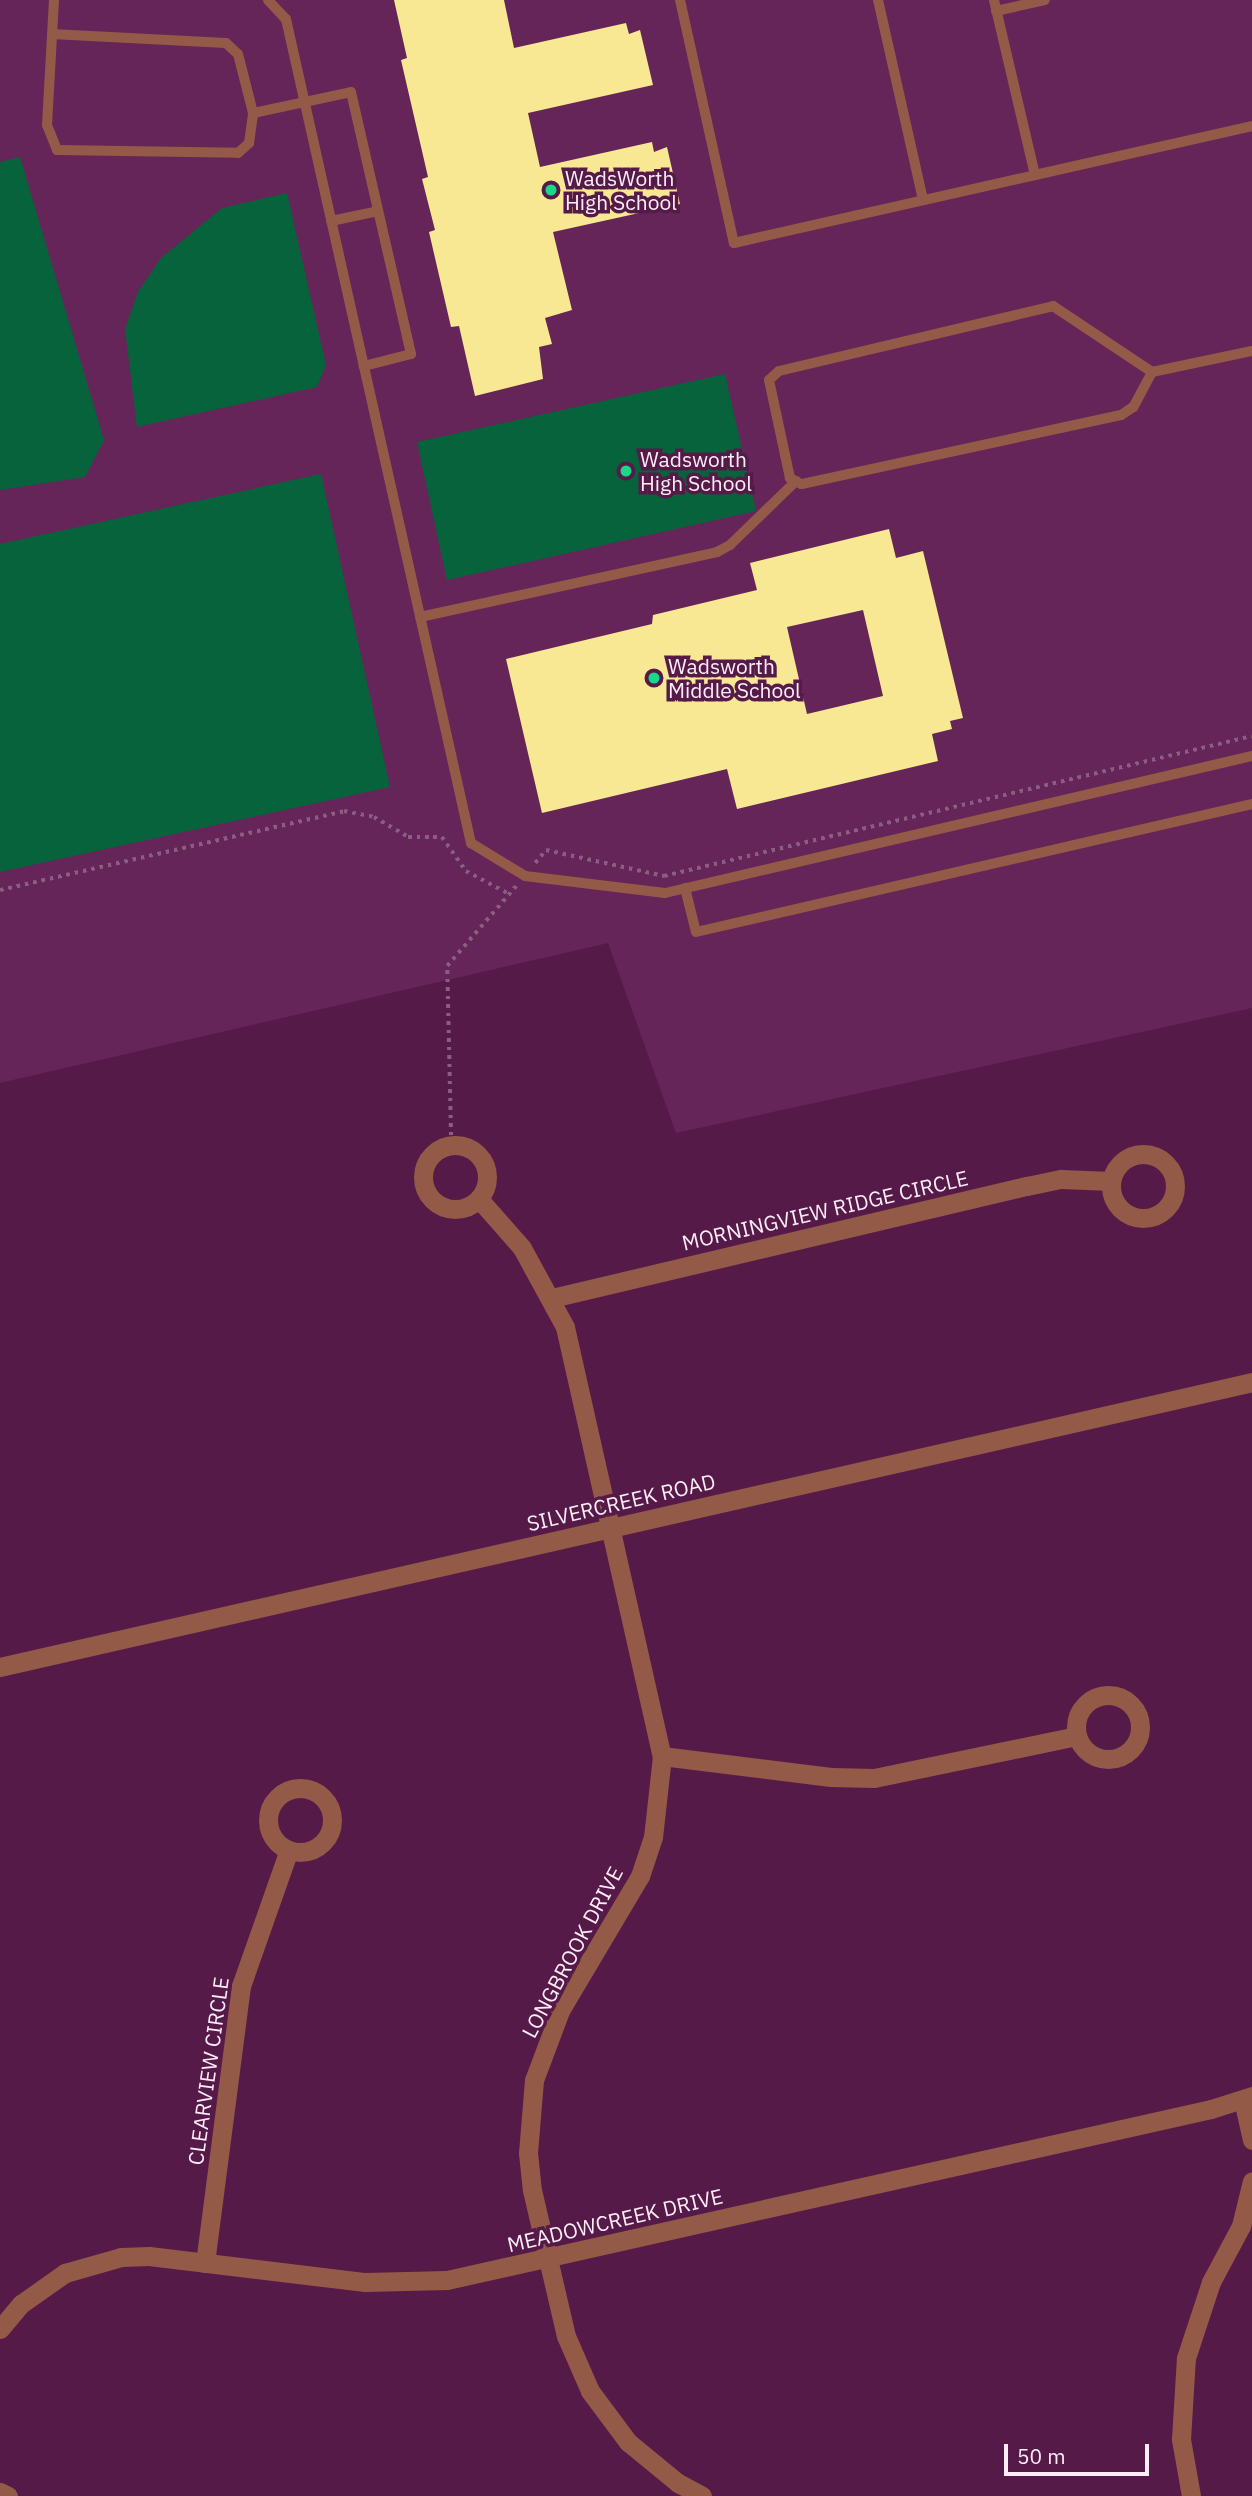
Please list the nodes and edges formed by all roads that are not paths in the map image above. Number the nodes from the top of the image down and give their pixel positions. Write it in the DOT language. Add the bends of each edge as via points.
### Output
graph roads {
  1 [pos="54,0"];
  2 [pos="268,0"];
  3 [pos="680,0"];
  4 [pos="878,0"];
  5 [pos="1045,0"];
  6 [pos="995,5"];
  7 [pos="52,34"];
  8 [pos="304,102"];
  9 [pos="253,113"];
  10 [pos="1252,127"];
  11 [pos="1035,175"];
  12 [pos="923,200"];
  13 [pos="378,211"];
  14 [pos="331,221"];
  15 [pos="1252,351"];
  16 [pos="363,366"];
  17 [pos="1153,372"];
  18 [pos="796,481"];
  19 [pos="420,617"];
  20 [pos="1252,756"];
  21 [pos="1252,804"];
  22 [pos="685,888"];
  23 [pos="1111,1181"];
  24 [pos="479,1199"];
  25 [pos="552,1298"];
  26 [pos="1252,1382"];
  27 [pos="612,1528"];
  28 [pos="0,1667"];
  29 [pos="1077,1736"];
  30 [pos="662,1756"];
  31 [pos="289,1850"];
  32 [pos="1248,2098"];
  33 [pos="1252,2140"];
  34 [pos="1252,2181"];
  35 [pos="548,2258"];
  36 [pos="205,2263"];
  37 [pos="0,2329"];
  38 [pos="0,2492"];
  39 [pos="8,2496"];
  40 [pos="702,2496"];
  41 [pos="1191,2496"];
  1 -- 7 [label="lane"];
  2 -- 8 [label="lane" via="286,19"];
  3 -- 12 [label="lane" via="734,243"];
  4 -- 12 [label="lane"];
  5 -- 6 [label="lane"];
  6 -- 11 [label="lane"];
  7 -- 9 [label="lane" via="226,43 238,54"];
  7 -- 9 [label="lane" via="47,125 57,150 237,153 249,143"];
  8 -- 9 [label="lane"];
  8 -- 13 [label="lane" via="351,92"];
  8 -- 14 [label="lane"];
  10 -- 11 [label="lane"];
  11 -- 12 [label="lane"];
  13 -- 14 [label="lane"];
  13 -- 16 [label="lane" via="411,354"];
  14 -- 16 [label="lane"];
  15 -- 17 [label="lane"];
  16 -- 19 [label="lane"];
  17 -- 18 [label="lane" via="1133,407 1121,415 801,484"];
  17 -- 18 [label="lane" via="1053,306 779,371 769,380 790,478"];
  18 -- 19 [label="lane" via="717,552"];
  19 -- 22 [label="lane" via="471,843 525,876 665,893"];
  20 -- 22 [label="lane"];
  21 -- 22 [label="lane" via="696,932"];
  23 -- 25 [label="street, MORNINGVIEW RIDGE CIRCLE" via="1060,1179"];
  24 -- 25 [label="street, LONGBROOK DRIVE" via="522,1248"];
  25 -- 27 [label="street, LONGBROOK DRIVE" via="572,1351"];
  26 -- 27 [label="street, SILVERCREEK ROAD"];
  27 -- 28 [label="street, SILVERCREEK ROAD"];
  27 -- 30 [label="street, LONGBROOK DRIVE"];
  29 -- 30 [label="street" via="874,1777 831,1777"];
  30 -- 35 [label="street, LONGBROOK DRIVE" via="653,1837 640,1876 561,2011 534,2080 528,2154"];
  31 -- 36 [label="street, CLEARVIEW CIRCLE" via="241,1986"];
  32 -- 33 [label="street"];
  32 -- 35 [label="street, MEADOWCREEK DRIVE"];
  34 -- 41 [label="street" via="1241,2226 1211,2282 1186,2358 1181,2439"];
  35 -- 36 [label="street, MEADOWCREEK DRIVE" via="447,2280 404,2283"];
  35 -- 40 [label="street, LONGBROOK DRIVE" via="575,2362 607,2418 652,2464"];
  36 -- 37 [label="street, MEADOWCREEK DRIVE" via="149,2256 91,2263 39,2289"];
  38 -- 39 [label="street"];
}
